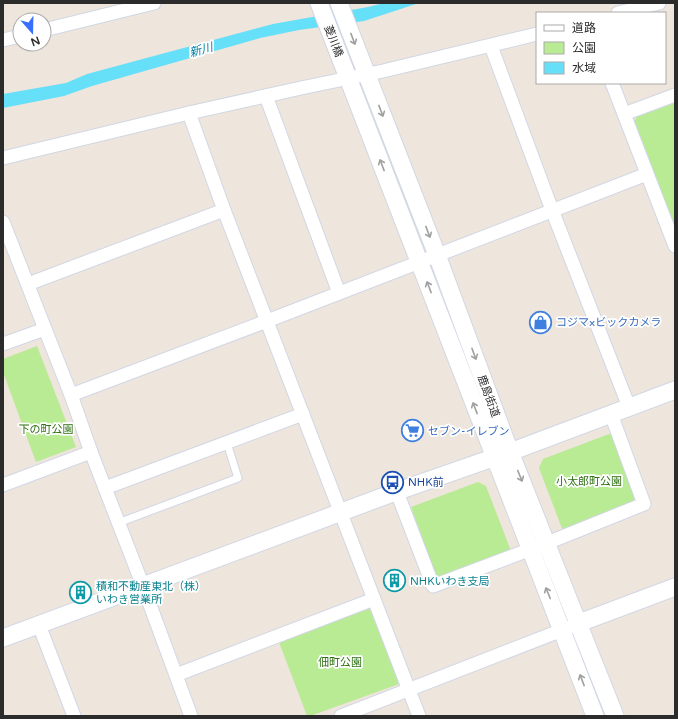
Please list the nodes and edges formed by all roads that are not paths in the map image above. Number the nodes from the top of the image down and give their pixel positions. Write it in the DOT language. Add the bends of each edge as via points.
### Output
graph roads {
  1 [pos="154,3"];
  2 [pos="319,3"];
  3 [pos="339,3"];
  4 [pos="659,3"];
  5 [pos="622,12"];
  6 [pos="52,28"];
  7 [pos="536,34"];
  8 [pos="491,46"];
  9 [pos="366,75"];
  10 [pos="349,78"];
  11 [pos="612,84"];
  12 [pos="675,95"];
  13 [pos="266,96"];
  14 [pos="189,112"];
  15 [pos="624,114"];
  16 [pos="3,158"];
  17 [pos="647,174"];
  18 [pos="224,210"];
  19 [pos="552,210"];
  20 [pos="3,222"];
  21 [pos="674,238"];
  22 [pos="6,239"];
  23 [pos="437,255"];
  24 [pos="419,262"];
  25 [pos="28,284"];
  26 [pos="339,293"];
  27 [pos="267,321"];
  28 [pos="45,329"];
  29 [pos="3,344"];
  30 [pos="675,390"];
  31 [pos="71,395"];
  32 [pos="629,407"];
  33 [pos="303,414"];
  34 [pos="610,414"];
  35 [pos="227,443"];
  36 [pos="91,452"];
  37 [pos="510,452"];
  38 [pos="494,458"];
  39 [pos="3,485"];
  40 [pos="105,488"];
  41 [pos="400,500"];
  42 [pos="341,514"];
  43 [pos="118,523"];
  44 [pos="547,543"];
  45 [pos="530,550"];
  46 [pos="143,586"];
  47 [pos="675,586"];
  48 [pos="374,599"];
  49 [pos="579,623"];
  50 [pos="40,625"];
  51 [pos="562,630"];
  52 [pos="3,638"];
  53 [pos="176,676"];
  54 [pos="410,690"];
  55 [pos="74,716"];
  56 [pos="190,716"];
  57 [pos="341,716"];
  58 [pos="420,716"];
  59 [pos="596,716"];
  60 [pos="615,716"];
  1 -- 6 [label="street"];
  2 -- 10 [label="street, 菱川橋"];
  3 -- 9 [label="street, 菱川橋, one-way"];
  4 -- 5 [label="street"];
  7 -- 8 [label="street"];
  8 -- 9 [label="street"];
  8 -- 19 [label="street"];
  9 -- 10 [label="street"];
  9 -- 23 [label="street, 鹿島街道, one-way"];
  10 -- 13 [label="street"];
  24 -- 10 [label="street, 鹿島街道, one-way"];
  11 -- 15 [label="street"];
  12 -- 15 [label="street"];
  13 -- 14 [label="street"];
  13 -- 26 [label="street"];
  14 -- 16 [label="street"];
  14 -- 18 [label="street"];
  15 -- 17 [label="street"];
  17 -- 19 [label="street"];
  17 -- 21 [label="street"];
  18 -- 25 [label="street"];
  18 -- 27 [label="street"];
  19 -- 23 [label="street"];
  19 -- 32 [label="street"];
  20 -- 22 [label="street"];
  22 -- 25 [label="street"];
  23 -- 24 [label="street"];
  23 -- 37 [label="street, 鹿島街道, one-way"];
  24 -- 26 [label="street"];
  38 -- 24 [label="street, 鹿島街道, one-way"];
  25 -- 28 [label="street"];
  26 -- 27 [label="street"];
  27 -- 31 [label="street"];
  27 -- 33 [label="street"];
  28 -- 29 [label="street"];
  28 -- 31 [label="street"];
  30 -- 32 [label="street"];
  31 -- 36 [label="street"];
  32 -- 34 [label="street"];
  33 -- 35 [label="street"];
  33 -- 42 [label="street"];
  34 -- 37 [label="street"];
  34 -- 44 [label="street" via="644,504"];
  35 -- 40 [label="street"];
  35 -- 43 [label="lane" via="238,478"];
  36 -- 39 [label="street"];
  36 -- 40 [label="street"];
  37 -- 38 [label="street"];
  37 -- 44 [label="street, 鹿島街道, one-way"];
  38 -- 42 [label="street" via="398,491"];
  38 -- 45 [label="street, 鹿島街道"];
  40 -- 43 [label="street"];
  41 -- 45 [label="street" via="433,586"];
  42 -- 46 [label="street"];
  42 -- 48 [label="street"];
  43 -- 46 [label="street"];
  44 -- 45 [label="street"];
  44 -- 49 [label="street, 鹿島街道"];
  51 -- 45 [label="street, 鹿島街道, one-way"];
  46 -- 50 [label="street"];
  46 -- 53 [label="street"];
  47 -- 49 [label="street"];
  48 -- 53 [label="street"];
  48 -- 54 [label="street"];
  49 -- 51 [label="street"];
  49 -- 60 [label="street, 鹿島街道"];
  50 -- 52 [label="street"];
  50 -- 55 [label="street"];
  51 -- 54 [label="street"];
  59 -- 51 [label="street, 鹿島街道, one-way"];
  53 -- 56 [label="street"];
  54 -- 57 [label="street"];
  54 -- 58 [label="street"];
}
